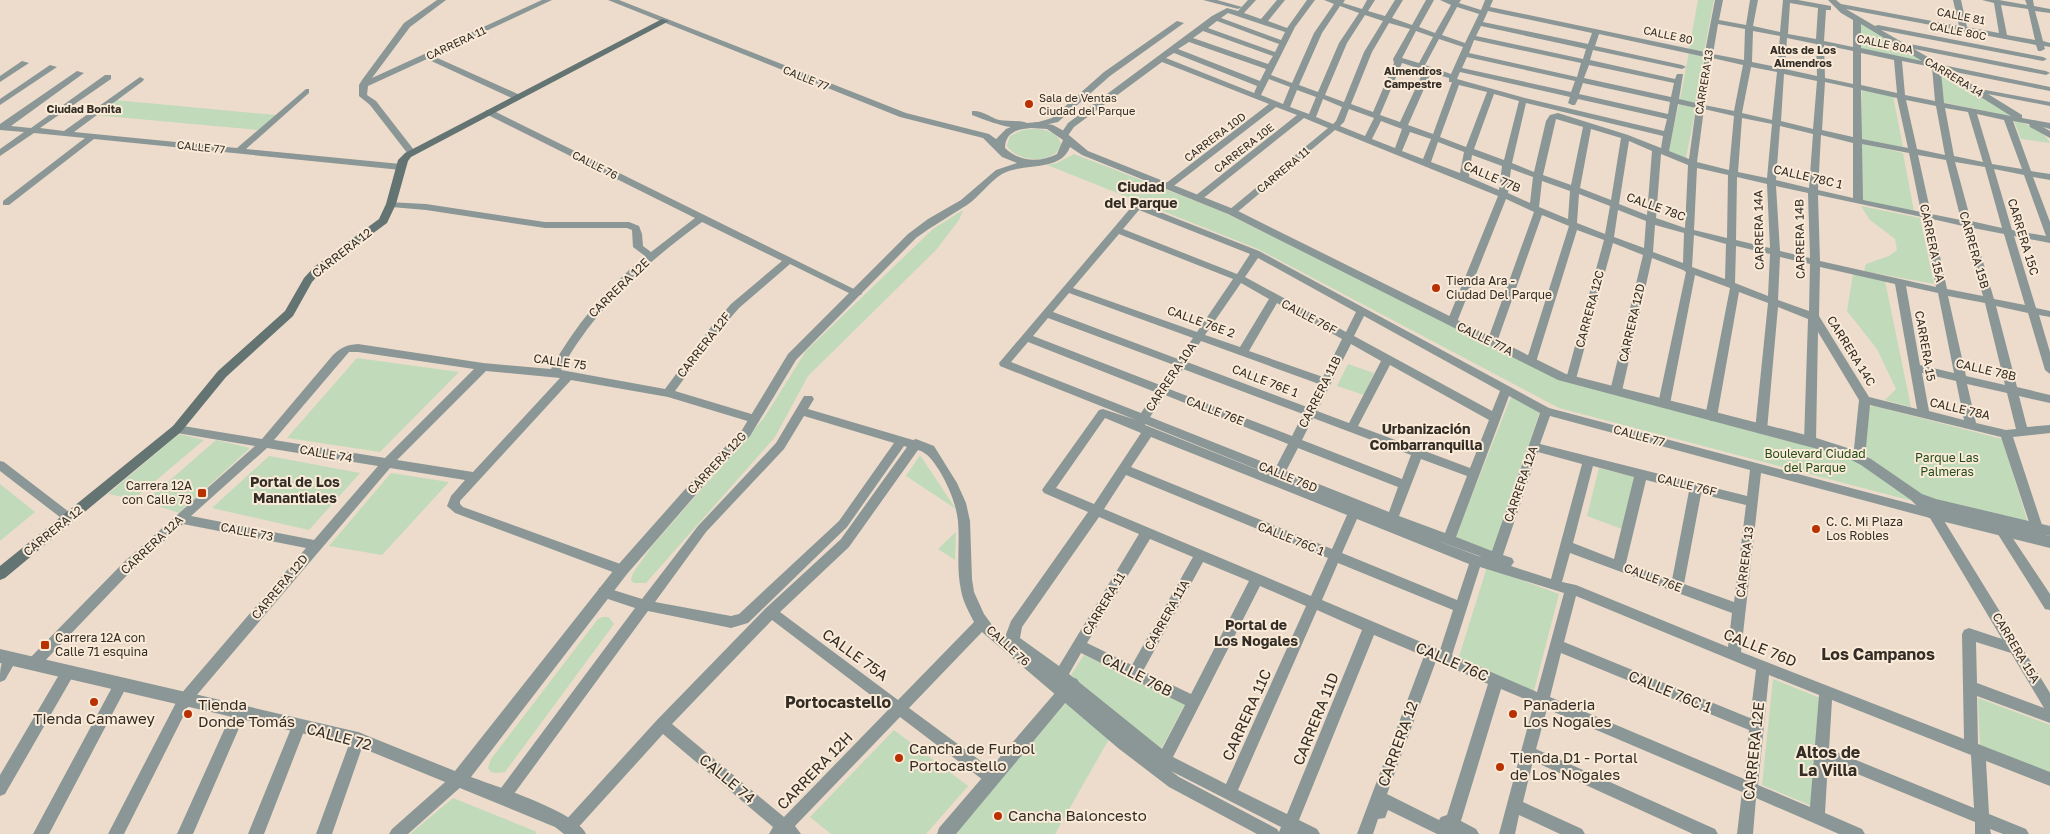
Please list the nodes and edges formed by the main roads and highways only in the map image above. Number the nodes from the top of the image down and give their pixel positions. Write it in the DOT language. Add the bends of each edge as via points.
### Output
graph roads {
  1 [pos="665,21"];
  2 [pos="0,574"];
  1 -- 2 [label="main road, CARRERA 12" via="411,152 401,167 387,216 318,269 289,313 222,374 177,428"];
}
